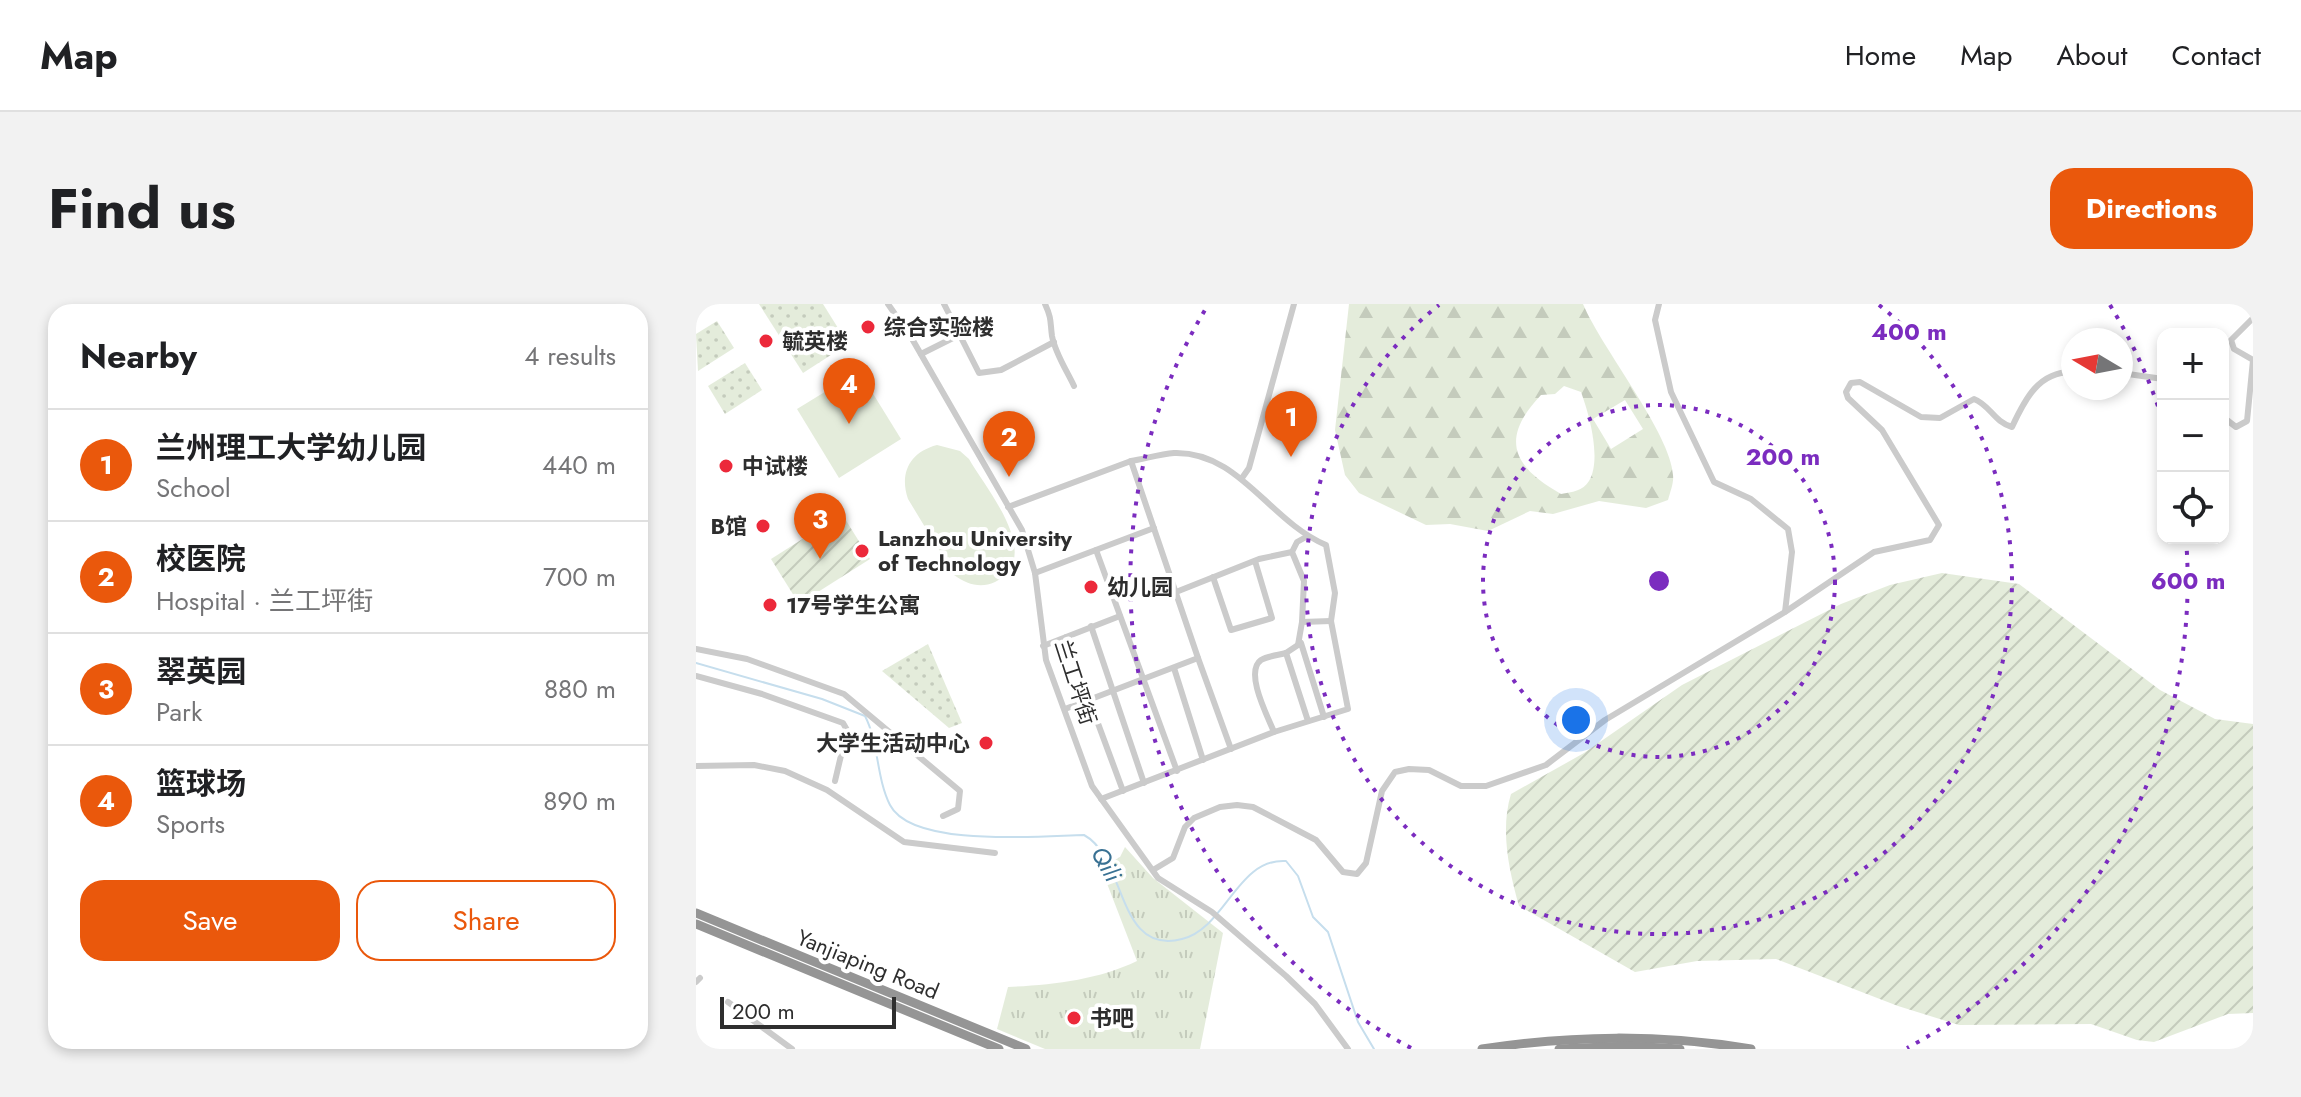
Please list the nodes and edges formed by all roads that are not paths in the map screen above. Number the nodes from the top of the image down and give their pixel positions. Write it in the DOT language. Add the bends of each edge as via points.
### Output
graph roads {
  1 [pos="888,304"];
  2 [pos="944,304"];
  3 [pos="1045,304"];
  4 [pos="1294,304"];
  5 [pos="1659,304"];
  6 [pos="2253,318"];
  7 [pos="959,335"];
  8 [pos="1054,342"];
  9 [pos="921,354"];
  10 [pos="2061,372"];
  11 [pos="2133,375"];
  12 [pos="2157,378"];
  13 [pos="1074,386"];
  14 [pos="2229,422"];
  15 [pos="1131,461"];
  16 [pos="1242,478"];
  17 [pos="1008,507"];
  18 [pos="1154,528"];
  19 [pos="1306,537"];
  20 [pos="1096,550"];
  21 [pos="1292,552"];
  22 [pos="1255,561"];
  23 [pos="1035,573"];
  24 [pos="1213,577"];
  25 [pos="1176,592"];
  26 [pos="1785,612"];
  27 [pos="1120,616"];
  28 [pos="1331,621"];
  29 [pos="1302,622"];
  30 [pos="1091,626"];
  31 [pos="1066,637"];
  32 [pos="1298,645"];
  33 [pos="1043,646"];
  34 [pos="696,649"];
  35 [pos="1286,653"];
  36 [pos="1198,658"];
  37 [pos="1174,668"];
  38 [pos="696,676"];
  39 [pos="1143,681"];
  40 [pos="1113,691"];
  41 [pos="1089,700"];
  42 [pos="1065,709"];
  43 [pos="1324,717"];
  44 [pos="1308,721"];
  45 [pos="1274,732"];
  46 [pos="1231,749"];
  47 [pos="1203,760"];
  48 [pos="696,766"];
  49 [pos="1177,771"];
  50 [pos="835,781"];
  51 [pos="1144,783"];
  52 [pos="1123,791"];
  53 [pos="1101,799"];
  54 [pos="943,816"];
  55 [pos="995,853"];
  56 [pos="1153,870"];
  57 [pos="696,913"];
  58 [pos="696,924"];
  59 [pos="728,1002"];
  60 [pos="792,1049"];
  61 [pos="999,1049"];
  62 [pos="1026,1049"];
  63 [pos="1348,1049"];
  64 [pos="1482,1049"];
  65 [pos="1559,1049"];
  66 [pos="1680,1049"];
  67 [pos="1751,1049"];
  1 -- 9 [label="street, 兰工坪街"];
  2 -- 7 [label="street"];
  3 -- 8 [label="street"];
  4 -- 16 [label="street"];
  5 -- 26 [label="street" via="1655,320 1671,392 1714,482 1751,499 1788,529 1792,552"];
  6 -- 14 [label="street" via="2231,340 2234,349 2253,360 2247,421 2236,427"];
  7 -- 8 [label="street" via="979,373 1001,370"];
  7 -- 9 [label="street"];
  8 -- 13 [label="street"];
  9 -- 17 [label="street, 兰工坪街"];
  10 -- 26 [label="street" via="2036,384 2012,427 2000,424 1984,403 1974,399 1940,418 1921,417 1860,382 1851,383 1848,398 1882,430 1939,525 1930,540 1874,552"];
  11 -- 12 [label="street"];
  15 -- 16 [label="street" via="1172,453 1195,455"];
  15 -- 17 [label="street"];
  15 -- 18 [label="street"];
  16 -- 19 [label="street"];
  17 -- 23 [label="street, 兰工坪街" via="1022,530"];
  18 -- 20 [label="street"];
  18 -- 25 [label="street"];
  19 -- 21 [label="street"];
  19 -- 28 [label="street" via="1326,545 1329,553 1335,593"];
  20 -- 23 [label="street"];
  20 -- 27 [label="street"];
  21 -- 22 [label="street"];
  21 -- 29 [label="street" via="1304,581"];
  22 -- 24 [label="street"];
  22 -- 24 [label="street" via="1272,618 1231,630"];
  23 -- 33 [label="street, 兰工坪街"];
  24 -- 25 [label="street"];
  25 -- 36 [label="street"];
  26 -- 56 [label="street" via="1605,720 1546,765 1486,786 1461,786 1429,770 1395,772 1382,791 1366,863 1357,874 1343,872 1316,840 1253,807 1237,805 1194,818 1173,858"];
  27 -- 30 [label="street"];
  27 -- 39 [label="street"];
  28 -- 29 [label="street"];
  28 -- 43 [label="street" via="1348,709"];
  29 -- 32 [label="street"];
  30 -- 31 [label="street"];
  30 -- 40 [label="street"];
  31 -- 33 [label="street"];
  31 -- 41 [label="street"];
  32 -- 35 [label="street"];
  32 -- 43 [label="street"];
  33 -- 42 [label="street, 兰工坪街"];
  34 -- 54 [label="street" via="747,659 844,694 960,791 958,809"];
  35 -- 44 [label="street"];
  35 -- 45 [label="street" via="1261,660 1254,679"];
  36 -- 37 [label="street"];
  36 -- 46 [label="street"];
  37 -- 39 [label="street"];
  37 -- 47 [label="street"];
  38 -- 50 [label="street" via="843,723 847,730"];
  39 -- 40 [label="street"];
  39 -- 49 [label="street"];
  40 -- 41 [label="street"];
  40 -- 51 [label="street"];
  41 -- 42 [label="street"];
  41 -- 52 [label="street"];
  42 -- 53 [label="street, 兰工坪街"];
  43 -- 44 [label="street"];
  44 -- 45 [label="street"];
  45 -- 46 [label="street"];
  46 -- 47 [label="street"];
  47 -- 49 [label="street"];
  48 -- 55 [label="street" via="754,765 785,771 827,790 904,842"];
  49 -- 51 [label="street"];
  51 -- 52 [label="street"];
  52 -- 53 [label="street"];
  53 -- 56 [label="street, 兰工坪街"];
  56 -- 63 [label="street, 兰工坪街" via="1212,912 1315,1004"];
  57 -- 62 [label="highway, Yanjiaping Road"];
  58 -- 61 [label="highway, Yanjiaping Road"];
  59 -- 60 [label="street"];
  64 -- 67 [label="highway" via="1628,1036"];
  65 -- 66 [label="highway"];
}
